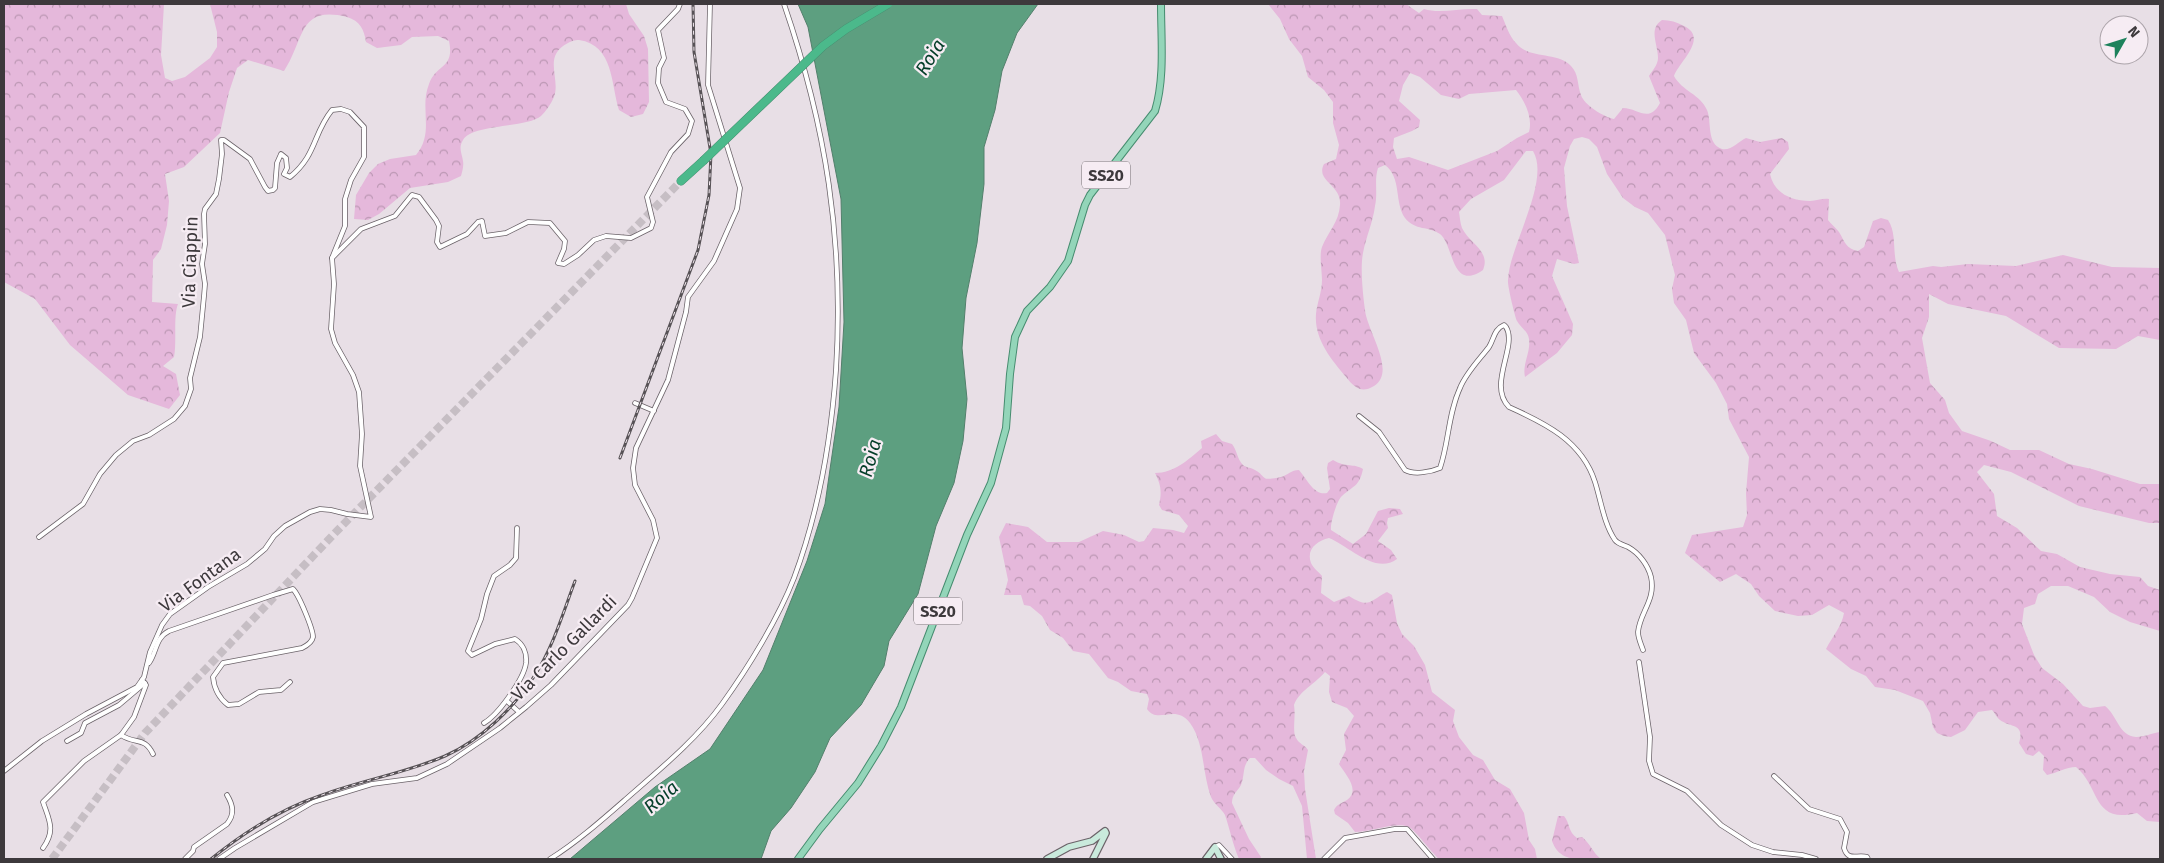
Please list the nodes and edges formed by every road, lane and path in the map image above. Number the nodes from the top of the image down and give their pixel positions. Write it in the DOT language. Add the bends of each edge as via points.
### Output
graph roads {
  1 [pos="680,4"];
  2 [pos="710,4"];
  3 [pos="784,4"];
  4 [pos="888,4"];
  5 [pos="1161,4"];
  6 [pos="681,181"];
  7 [pos="332,258"];
  8 [pos="635,403"];
  9 [pos="654,411"];
  10 [pos="1359,416"];
  11 [pos="371,516"];
  12 [pos="517,528"];
  13 [pos="39,537"];
  14 [pos="1643,650"];
  15 [pos="1639,662"];
  16 [pos="148,665"];
  17 [pos="144,682"];
  18 [pos="290,682"];
  19 [pos="507,701"];
  20 [pos="519,712"];
  21 [pos="484,723"];
  22 [pos="121,735"];
  23 [pos="67,742"];
  24 [pos="153,754"];
  25 [pos="4,771"];
  26 [pos="1774,776"];
  27 [pos="227,795"];
  28 [pos="1214,847"];
  29 [pos="43,848"];
  30 [pos="800,857"];
  31 [pos="552,858"];
  32 [pos="185,859"];
  33 [pos="219,859"];
  34 [pos="1047,859"];
  35 [pos="1093,859"];
  36 [pos="1206,859"];
  37 [pos="1221,859"];
  38 [pos="1232,859"];
  39 [pos="1324,859"];
  40 [pos="1433,859"];
  41 [pos="1816,859"];
  42 [pos="1868,859"];
  1 -- 7 [label="street" via="658,30 664,58 658,83 666,102 685,108 692,121 688,134 671,152 647,197 653,222 651,228 631,238 606,236 594,240 564,264 558,263 564,241 550,223 538,221 528,222 506,233 485,236 484,224 478,222 467,234 440,247 436,220 419,198 412,195 395,216 361,229"];
  2 -- 9 [label="street, Via Carlo Gallardi" via="708,85 740,188 739,199 714,261 688,297 668,380"];
  3 -- 31 [label="street" via="799,48 822,139 832,200 838,273 833,418 811,529 782,603 720,706 642,785"];
  4 -- 6 [label="highway, bridge" via="823,46"];
  5 -- 30 [label="main road, SS20" via="1162,54 1155,111 1090,195 1068,261 1020,323 1010,374 1006,428 991,483 967,535 900,707 858,783"];
  7 -- 11 [label="street, Via Ciappin" via="334,296 331,329 359,392 360,466"];
  7 -- 13 [label="street, Via Ciappin" via="345,226 345,199 351,180 364,157 364,128 358,119 350,112 332,110 313,150 290,177 284,174 287,163 281,154 273,190 268,191 250,159 221,140 216,194 204,214 202,264 205,284 200,338 192,365 191,389 184,406 174,419 133,441 116,455 100,474 83,504"];
  8 -- 9 [label="street"];
  9 -- 20 [label="street, Via Carlo Gallardi" via="636,448 634,468 635,485 653,520 657,538 652,556 628,605 551,685"];
  10 -- 14 [label="street" via="1379,432 1405,470 1415,472 1440,468 1460,388 1496,330 1504,325 1510,336 1503,364 1501,391 1504,402 1556,430 1576,450 1594,480 1617,542 1634,551 1651,576 1650,602 1638,632"];
  11 -- 16 [label="street, Via Fontana" via="320,509 285,526 252,560 170,614 150,652"];
  12 -- 19 [label="street" via="516,558 494,576 468,651 472,656 514,639 522,644 526,664"];
  15 -- 41 [label="street" via="1653,774 1687,791 1721,825 1760,849"];
  16 -- 17 [label="street, Via Fontana"];
  16 -- 18 [label="street" via="163,634 290,589 296,593 313,637 311,642 302,648 224,663 213,677 217,690 228,705 239,704 259,692 281,690"];
  17 -- 22 [label="street, Via Fontana" via="134,717"];
  17 -- 23 [label="street" via="119,705 85,723 82,733"];
  17 -- 25 [label="street" via="42,741"];
  19 -- 20 [label="street"];
  19 -- 21 [label="street"];
  20 -- 33 [label="street, Via Carlo Gallardi" via="480,742 432,772 417,778 372,784 313,802"];
  22 -- 24 [label="street" via="131,741 146,743"];
  22 -- 29 [label="street" via="84,761 43,802 48,811 51,832"];
  26 -- 42 [label="street" via="1809,809 1840,819 1847,832 1844,848 1848,856"];
  27 -- 32 [label="street" via="232,804 228,824 194,847"];
  28 -- 36 [label="main road"];
  28 -- 37 [label="main road"];
  28 -- 38 [label="street" via="1219,844"];
  34 -- 35 [label="main road" via="1069,847 1092,841 1105,831 1105,839"];
  39 -- 40 [label="street" via="1345,838 1395,829 1407,829"];
}
